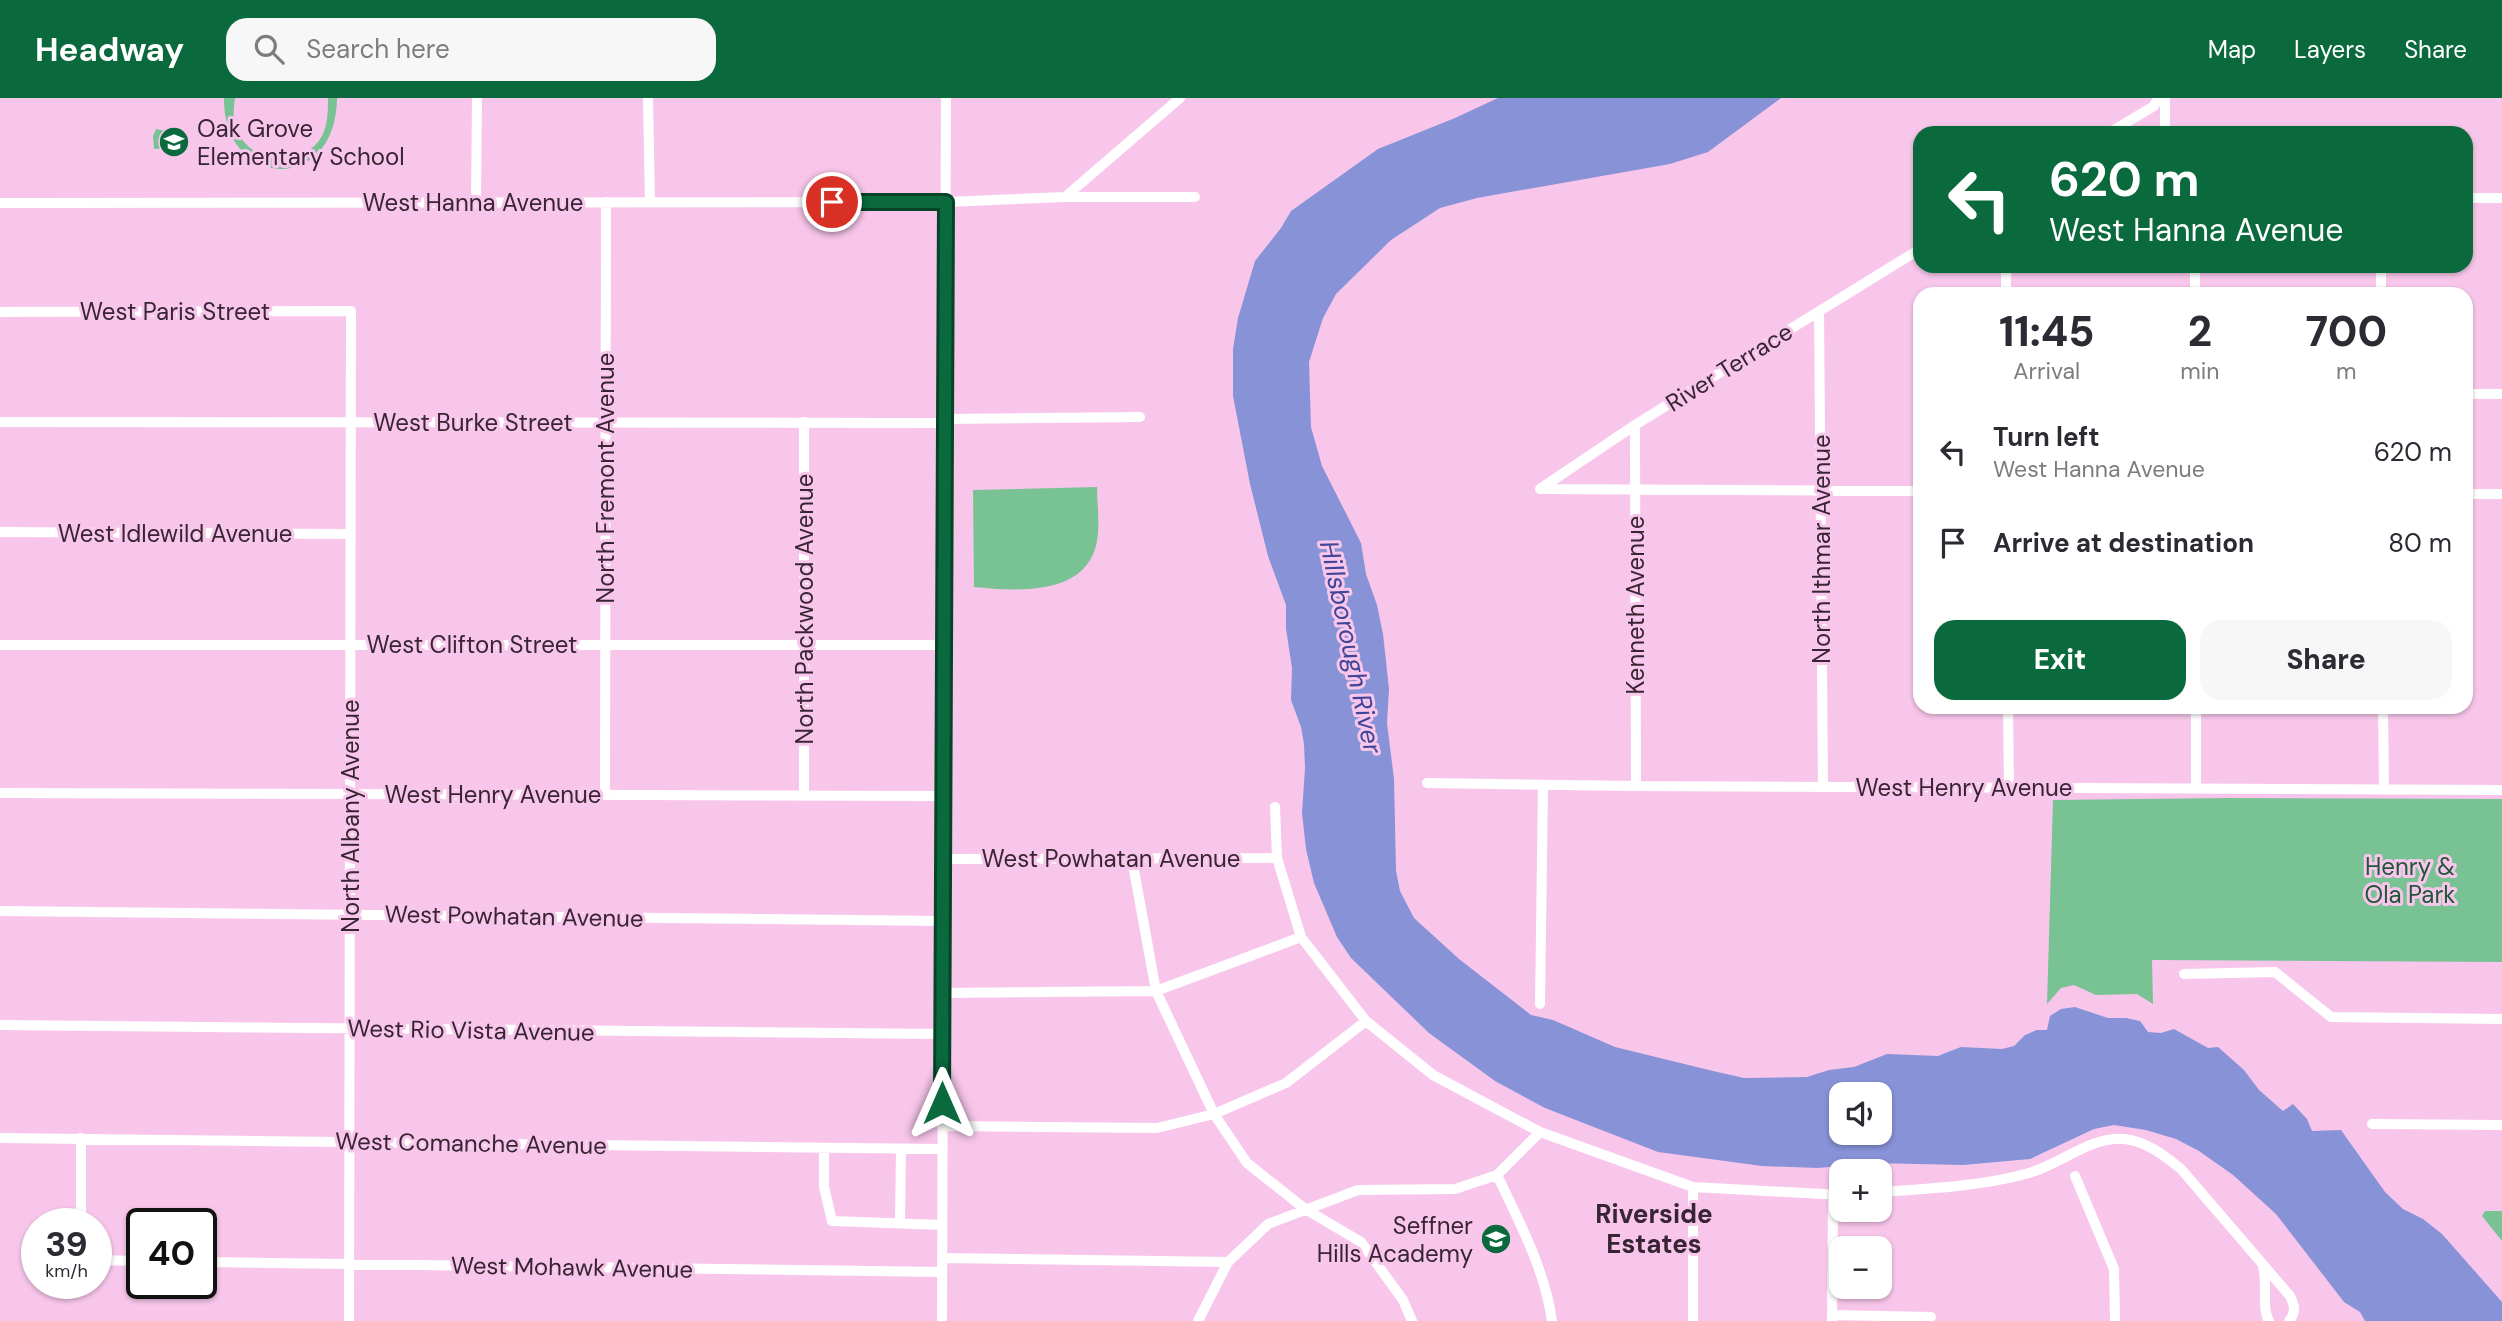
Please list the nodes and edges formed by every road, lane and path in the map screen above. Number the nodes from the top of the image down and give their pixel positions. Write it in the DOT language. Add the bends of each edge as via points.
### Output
graph roads {
  1 [pos="477,98"];
  2 [pos="648,98"];
  3 [pos="946,98"];
  4 [pos="1180,98"];
  5 [pos="2158,98"];
  6 [pos="2165,98"];
  7 [pos="2121,126"];
  8 [pos="2165,126"];
  9 [pos="1065,197"];
  10 [pos="1195,197"];
  11 [pos="2473,198"];
  12 [pos="2502,198"];
  13 [pos="606,202"];
  14 [pos="650,202"];
  15 [pos="946,202"];
  16 [pos="0,203"];
  17 [pos="477,203"];
  18 [pos="1913,253"];
  19 [pos="351,311"];
  20 [pos="1819,311"];
  21 [pos="0,312"];
  22 [pos="2473,394"];
  23 [pos="2502,394"];
  24 [pos="1140,417"];
  25 [pos="945,419"];
  26 [pos="605,421"];
  27 [pos="0,422"];
  28 [pos="350,422"];
  29 [pos="804,422"];
  30 [pos="1635,425"];
  31 [pos="1634,490"];
  32 [pos="1821,490"];
  33 [pos="1913,491"];
  34 [pos="2473,494"];
  35 [pos="2502,494"];
  36 [pos="0,532"];
  37 [pos="350,534"];
  38 [pos="604,644"];
  39 [pos="0,645"];
  40 [pos="350,645"];
  41 [pos="803,645"];
  42 [pos="945,645"];
  43 [pos="2008,714"];
  44 [pos="2196,714"];
  45 [pos="2384,714"];
  46 [pos="1427,783"];
  47 [pos="1543,785"];
  48 [pos="1636,786"];
  49 [pos="1823,787"];
  50 [pos="2009,787"];
  51 [pos="2196,787"];
  52 [pos="2384,789"];
  53 [pos="2502,790"];
  54 [pos="0,793"];
  55 [pos="350,793"];
  56 [pos="606,795"];
  57 [pos="804,796"];
  58 [pos="944,796"];
  59 [pos="1275,807"];
  60 [pos="1277,858"];
  61 [pos="944,859"];
  62 [pos="1132,859"];
  63 [pos="0,911"];
  64 [pos="350,914"];
  65 [pos="943,921"];
  66 [pos="1301,937"];
  67 [pos="2184,974"];
  68 [pos="1156,991"];
  69 [pos="942,993"];
  70 [pos="1540,1004"];
  71 [pos="2502,1019"];
  72 [pos="1366,1021"];
  73 [pos="0,1025"];
  74 [pos="350,1028"];
  75 [pos="942,1034"];
  76 [pos="1214,1114"];
  77 [pos="2372,1124"];
  78 [pos="2502,1125"];
  79 [pos="942,1126"];
  80 [pos="1540,1132"];
  81 [pos="0,1138"];
  82 [pos="81,1138"];
  83 [pos="350,1142"];
  84 [pos="824,1148"];
  85 [pos="901,1149"];
  86 [pos="943,1149"];
  87 [pos="1497,1175"];
  88 [pos="2075,1176"];
  89 [pos="1693,1187"];
  90 [pos="1892,1191"];
  91 [pos="1829,1196"];
  92 [pos="81,1208"];
  93 [pos="1305,1209"];
  94 [pos="1836,1222"];
  95 [pos="900,1223"];
  96 [pos="942,1224"];
  97 [pos="942,1258"];
  98 [pos="217,1262"];
  99 [pos="1228,1262"];
  100 [pos="350,1264"];
  101 [pos="2263,1266"];
  102 [pos="942,1272"];
  103 [pos="1931,1317"];
  104 [pos="1832,1318"];
  105 [pos="349,1321"];
  106 [pos="942,1321"];
  107 [pos="1198,1321"];
  108 [pos="1412,1321"];
  109 [pos="1552,1321"];
  110 [pos="1693,1321"];
  111 [pos="2115,1321"];
  112 [pos="2269,1321"];
  113 [pos="2289,1321"];
  1 -- 17 [label="street"];
  2 -- 14 [label="street"];
  3 -- 15 [label="street"];
  4 -- 9 [label="street"];
  5 -- 7 [label="street" via="2154,106"];
  6 -- 8 [label="street"];
  9 -- 10 [label="street"];
  9 -- 15 [label="street, West Hanna Avenue"];
  11 -- 12 [label="street"];
  13 -- 14 [label="street, West Hanna Avenue"];
  13 -- 17 [label="street, West Hanna Avenue"];
  13 -- 26 [label="street, North Fremont Avenue"];
  14 -- 15 [label="street, West Hanna Avenue"];
  15 -- 25 [label="street"];
  16 -- 17 [label="street, West Hanna Avenue"];
  18 -- 20 [label="street, River Terrace"];
  19 -- 21 [label="street, West Paris Street"];
  19 -- 28 [label="street, North Albany Avenue"];
  20 -- 30 [label="street, River Terrace"];
  20 -- 32 [label="street, North Ithmar Avenue"];
  22 -- 23 [label="street"];
  24 -- 25 [label="street, West Burke Street"];
  25 -- 29 [label="street, West Burke Street" via="937,423"];
  25 -- 42 [label="street"];
  26 -- 28 [label="street, West Burke Street"];
  26 -- 29 [label="street, West Burke Street"];
  26 -- 38 [label="street, North Fremont Avenue"];
  27 -- 28 [label="street, West Burke Street"];
  28 -- 37 [label="street, North Albany Avenue"];
  29 -- 41 [label="street, North Packwood Avenue"];
  30 -- 31 [label="street, Kenneth Avenue"];
  30 -- 31 [label="street, River Terrace" via="1540,489"];
  31 -- 32 [label="street"];
  31 -- 48 [label="street, Kenneth Avenue"];
  32 -- 33 [label="street"];
  32 -- 49 [label="street, North Ithmar Avenue"];
  34 -- 35 [label="street"];
  36 -- 37 [label="street, West Idlewild Avenue"];
  37 -- 40 [label="street, North Albany Avenue"];
  38 -- 40 [label="street, West Clifton Street"];
  38 -- 41 [label="street, West Clifton Street"];
  38 -- 56 [label="street, North Fremont Avenue"];
  39 -- 40 [label="street, West Clifton Street"];
  40 -- 55 [label="street, North Albany Avenue"];
  41 -- 42 [label="street, West Clifton Street"];
  41 -- 57 [label="street, North Packwood Avenue"];
  42 -- 58 [label="street"];
  43 -- 50 [label="street"];
  44 -- 51 [label="street"];
  45 -- 52 [label="street"];
  46 -- 47 [label="street, West Henry Avenue"];
  47 -- 48 [label="street, West Henry Avenue"];
  47 -- 70 [label="street"];
  48 -- 49 [label="street, West Henry Avenue"];
  49 -- 50 [label="street, West Henry Avenue"];
  50 -- 51 [label="street, West Henry Avenue"];
  51 -- 52 [label="street, West Henry Avenue"];
  52 -- 53 [label="street, West Henry Avenue"];
  54 -- 55 [label="street, West Henry Avenue"];
  55 -- 56 [label="street, West Henry Avenue"];
  55 -- 64 [label="street, North Albany Avenue"];
  56 -- 57 [label="street, West Henry Avenue"];
  57 -- 58 [label="street, West Henry Avenue"];
  58 -- 61 [label="street"];
  59 -- 60 [label="street"];
  60 -- 62 [label="street, West Powhatan Avenue"];
  60 -- 66 [label="street"];
  61 -- 62 [label="street, West Powhatan Avenue"];
  61 -- 65 [label="street"];
  62 -- 68 [label="street"];
  63 -- 64 [label="street, West Powhatan Avenue"];
  64 -- 65 [label="street, West Powhatan Avenue"];
  64 -- 74 [label="street, North Albany Avenue"];
  65 -- 69 [label="street"];
  66 -- 68 [label="street"];
  66 -- 72 [label="street"];
  67 -- 71 [label="street" via="2275,972 2331,1017"];
  68 -- 69 [label="street"];
  68 -- 76 [label="street"];
  69 -- 75 [label="street"];
  72 -- 76 [label="street" via="1286,1083"];
  72 -- 80 [label="street" via="1433,1075"];
  73 -- 74 [label="street, West Rio Vista Avenue"];
  74 -- 75 [label="street, West Rio Vista Avenue"];
  74 -- 83 [label="street, North Albany Avenue"];
  75 -- 79 [label="street"];
  76 -- 79 [label="street" via="1157,1128"];
  76 -- 93 [label="street" via="1247,1163"];
  77 -- 78 [label="street"];
  79 -- 86 [label="street"];
  80 -- 87 [label="street"];
  80 -- 89 [label="street"];
  81 -- 82 [label="street, West Comanche Avenue"];
  82 -- 83 [label="street, West Comanche Avenue"];
  82 -- 92 [label="street"];
  83 -- 84 [label="street, West Comanche Avenue"];
  83 -- 100 [label="street, North Albany Avenue"];
  84 -- 85 [label="street, West Comanche Avenue"];
  84 -- 95 [label="street" via="824,1186 832,1222"];
  85 -- 86 [label="street, West Comanche Avenue"];
  85 -- 95 [label="street"];
  86 -- 96 [label="street"];
  87 -- 93 [label="street" via="1455,1189 1358,1190"];
  87 -- 109 [label="street" via="1530,1247"];
  88 -- 111 [label="street" via="2114,1269"];
  89 -- 91 [label="street"];
  89 -- 110 [label="street"];
  90 -- 101 [label="street" via="2030,1173 2103,1141 2124,1139 2164,1154 2181,1169"];
  93 -- 99 [label="street" via="1268,1224"];
  93 -- 108 [label="street" via="1361,1242 1403,1300"];
  94 -- 104 [label="street"];
  95 -- 96 [label="street"];
  96 -- 97 [label="street"];
  97 -- 99 [label="street"];
  97 -- 102 [label="street"];
  98 -- 100 [label="street, West Mohawk Avenue"];
  99 -- 107 [label="street"];
  100 -- 102 [label="street, West Mohawk Avenue"];
  100 -- 105 [label="street, North Albany Avenue"];
  101 -- 112 [label="street"];
  101 -- 113 [label="street" via="2295,1305"];
  102 -- 106 [label="street"];
  103 -- 104 [label="street"];
}
